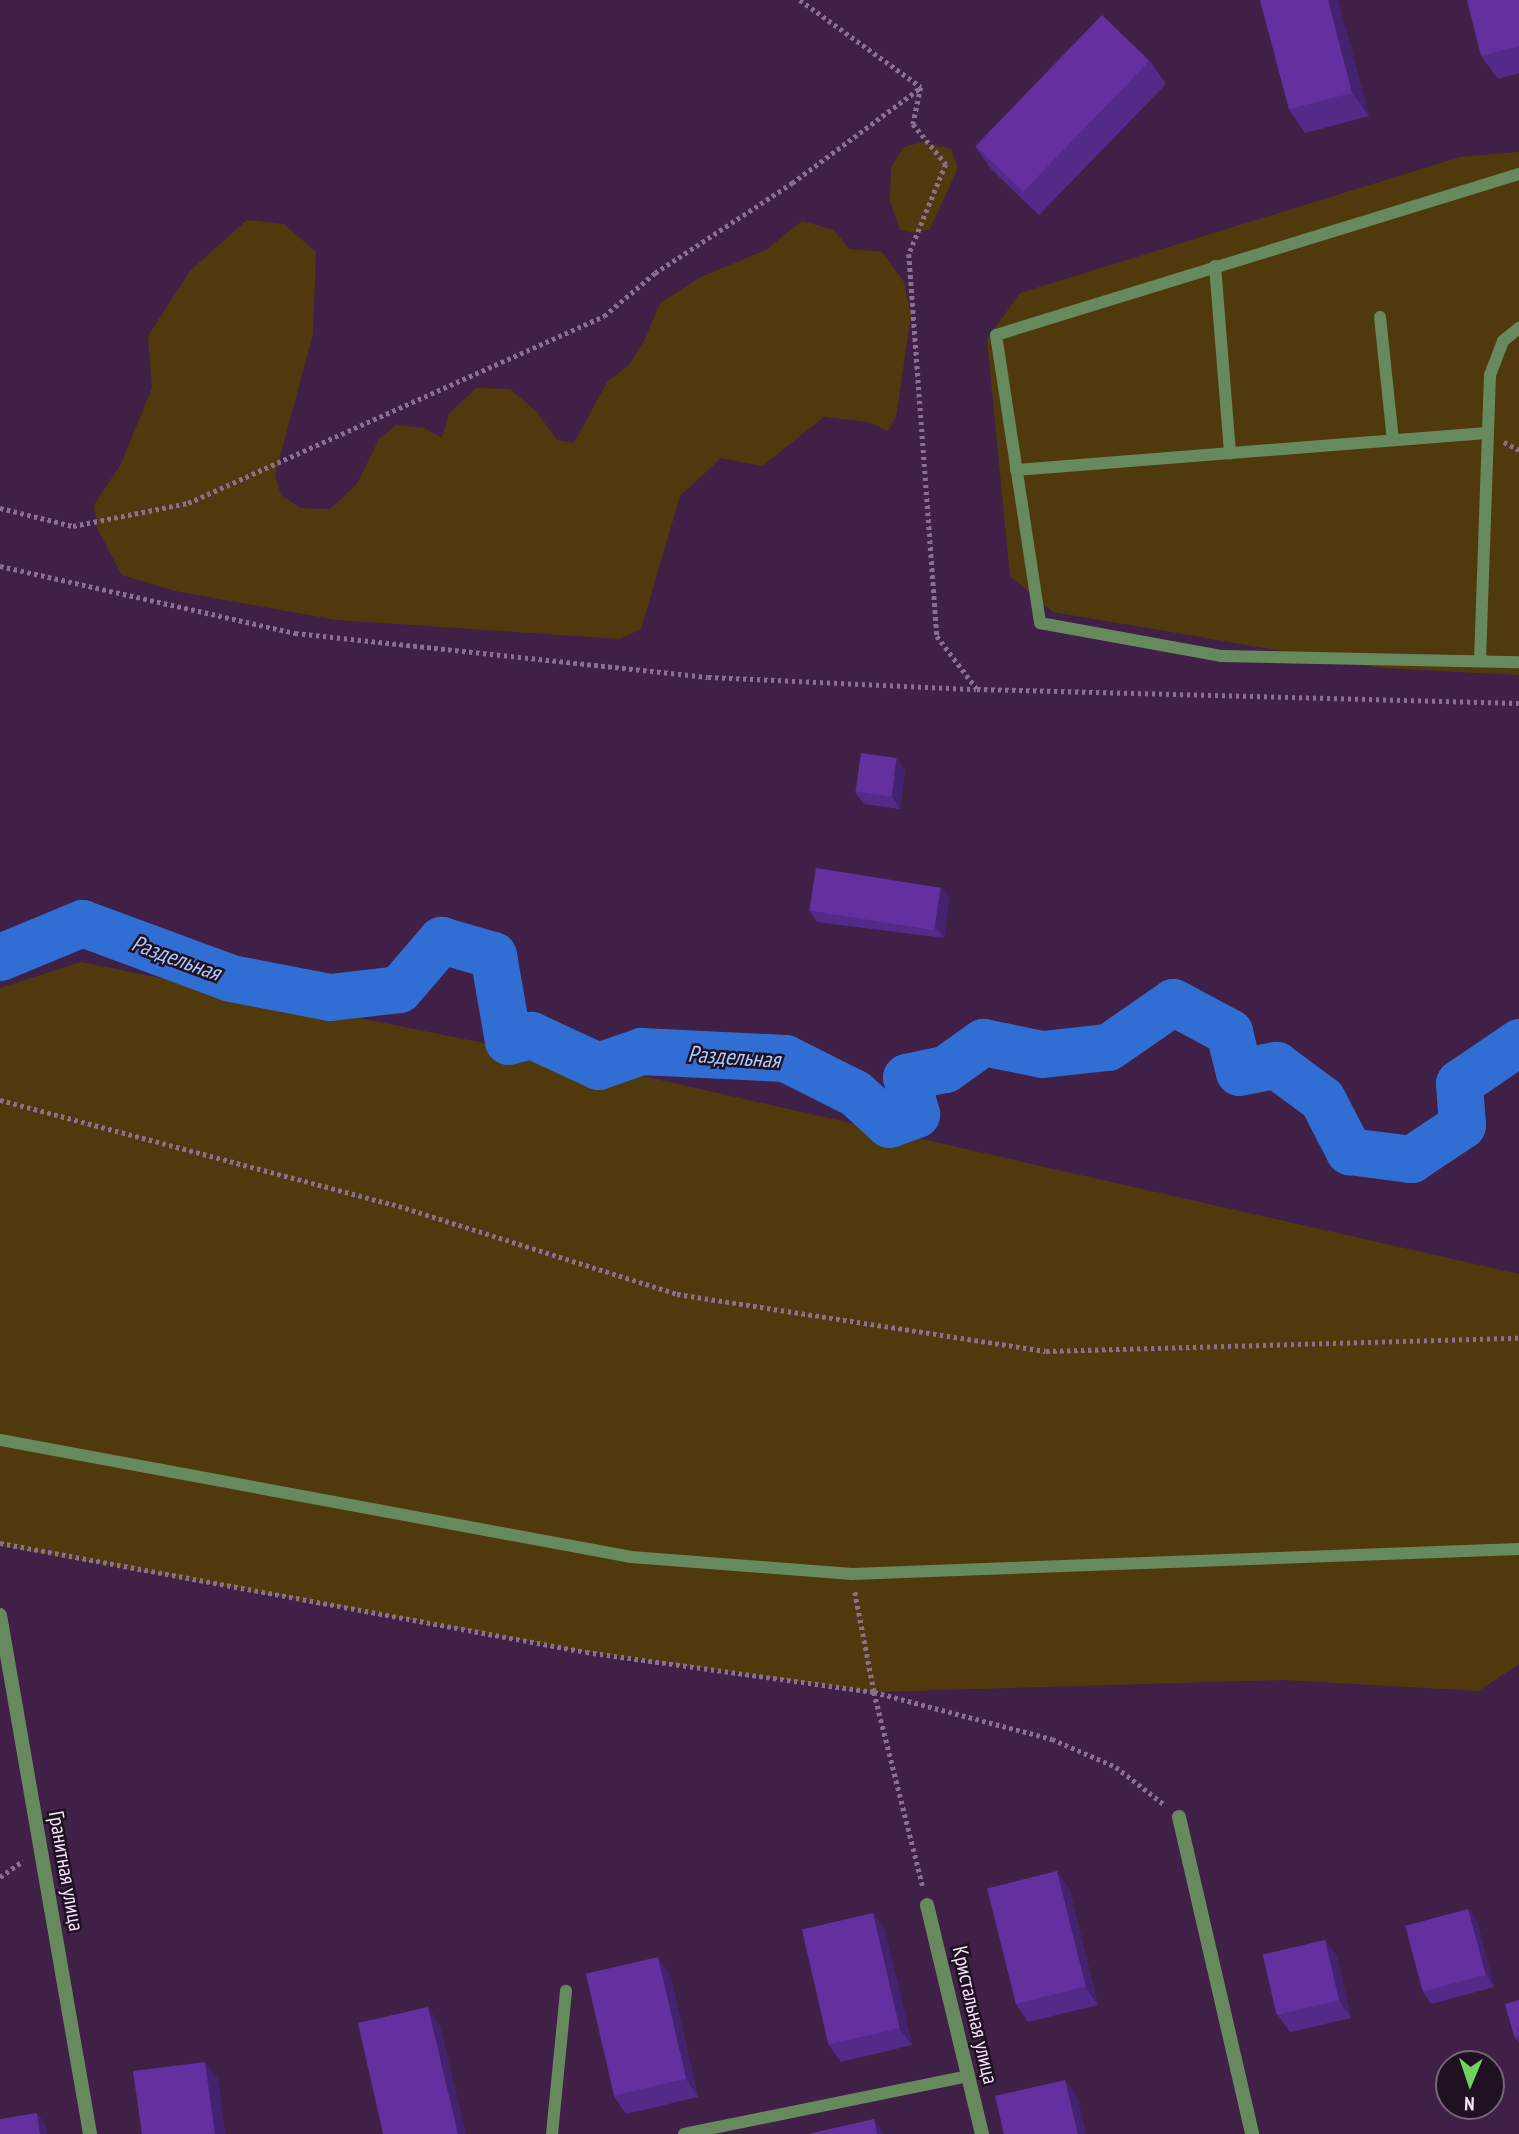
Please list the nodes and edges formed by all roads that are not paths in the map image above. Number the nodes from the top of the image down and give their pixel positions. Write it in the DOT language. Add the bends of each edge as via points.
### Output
graph roads {
  1 [pos="1519,174"];
  2 [pos="1215,266"];
  3 [pos="1380,317"];
  4 [pos="1519,328"];
  5 [pos="1487,433"];
  6 [pos="1393,440"];
  7 [pos="1230,453"];
  8 [pos="1017,470"];
  9 [pos="1480,661"];
  10 [pos="1519,662"];
  11 [pos="0,1440"];
  12 [pos="1519,1549"];
  13 [pos="0,1615"];
  14 [pos="1179,1817"];
  15 [pos="928,1905"];
  16 [pos="566,1991"];
  17 [pos="969,2076"];
  18 [pos="90,2134"];
  19 [pos="552,2134"];
  20 [pos="684,2134"];
  21 [pos="982,2134"];
  22 [pos="1252,2134"];
  1 -- 2 [label="lane"];
  2 -- 7 [label="lane"];
  2 -- 8 [label="lane" via="996,335"];
  3 -- 6 [label="lane"];
  4 -- 5 [label="lane" via="1503,341 1490,375"];
  5 -- 6 [label="lane"];
  5 -- 9 [label="lane"];
  6 -- 7 [label="lane"];
  7 -- 8 [label="lane"];
  8 -- 9 [label="lane" via="1040,623 1222,656"];
  9 -- 10 [label="lane"];
  11 -- 12 [label="lane" via="631,1557 852,1574"];
  13 -- 18 [label="street, Гранитная улица"];
  14 -- 22 [label="street"];
  15 -- 17 [label="street, Кристальная улица"];
  16 -- 19 [label="lane"];
  17 -- 20 [label="lane"];
  17 -- 21 [label="street, Кристальная улица"];
}
